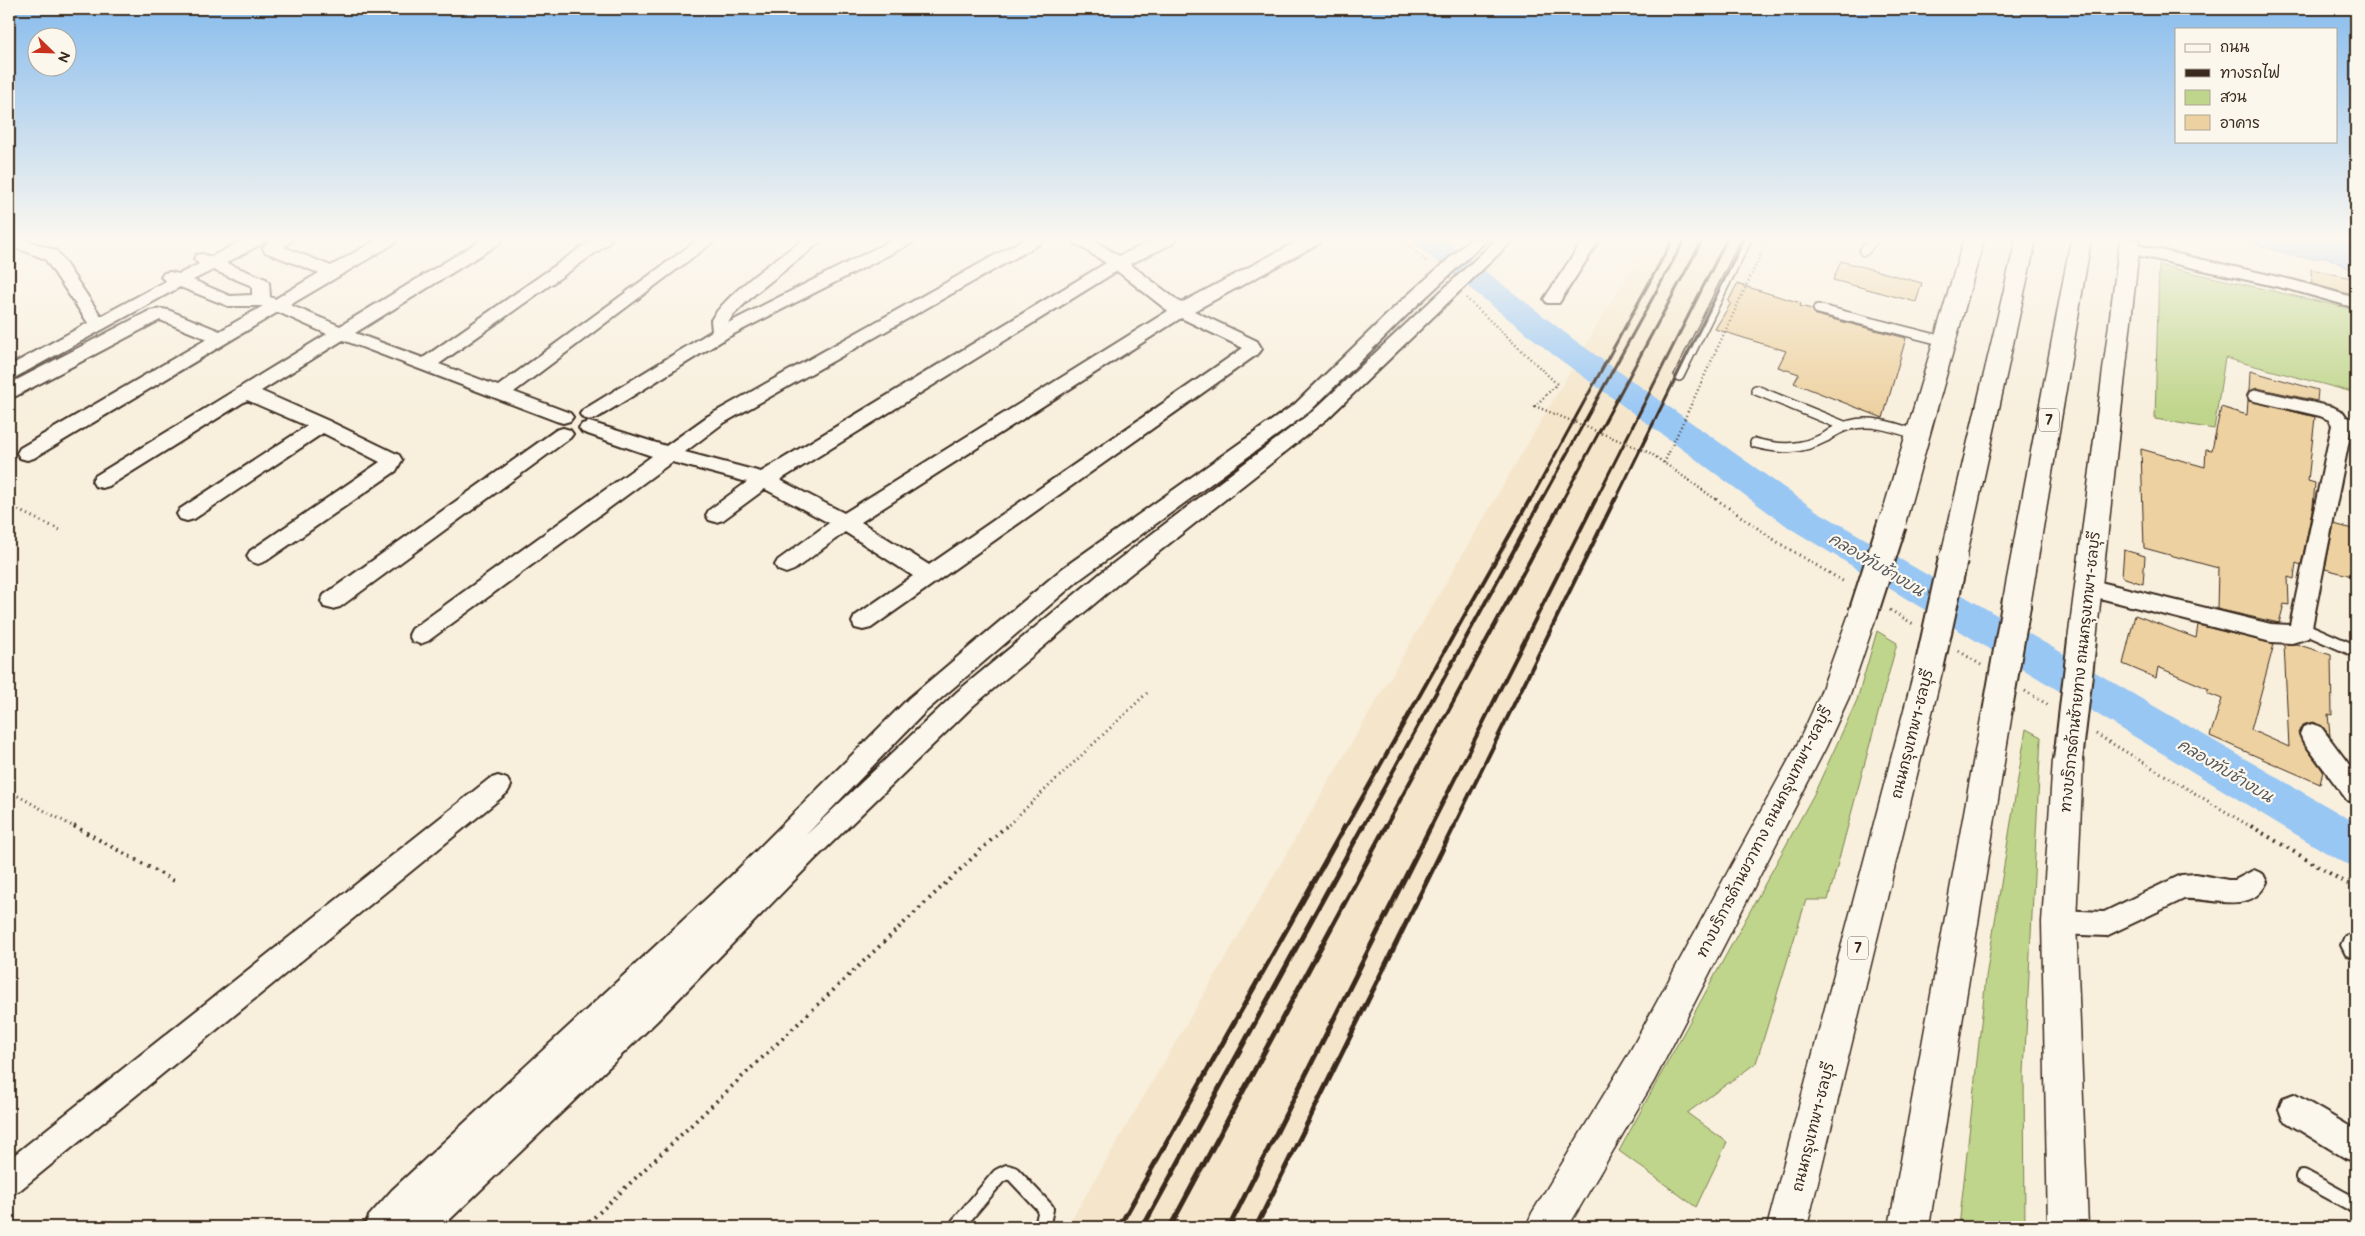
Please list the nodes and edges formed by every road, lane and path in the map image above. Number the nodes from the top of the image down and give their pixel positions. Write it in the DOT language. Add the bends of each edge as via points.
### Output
graph roads {
  1 [pos="79,297"];
  2 [pos="138,297"];
  3 [pos="217,297"];
  4 [pos="266,297"];
  5 [pos="280,297"];
  6 [pos="401,297"];
  7 [pos="521,297"];
  8 [pos="630,297"];
  9 [pos="744,297"];
  10 [pos="792,297"];
  11 [pos="932,297"];
  12 [pos="1064,297"];
  13 [pos="1161,297"];
  14 [pos="1206,297"];
  15 [pos="1427,297"];
  16 [pos="1433,297"];
  17 [pos="1464,297"];
  18 [pos="1718,297"];
  19 [pos="1741,297"];
  20 [pos="1957,297"];
  21 [pos="2013,297"];
  22 [pos="2071,297"];
  23 [pos="2123,297"];
  24 [pos="2334,297"];
  25 [pos="269,302"];
  26 [pos="2356,303"];
  27 [pos="1818,309"];
  28 [pos="1180,311"];
  29 [pos="1413,312"];
  30 [pos="95,320"];
  31 [pos="722,333"];
  32 [pos="342,334"];
  33 [pos="221,338"];
  34 [pos="1944,341"];
  35 [pos="9,360"];
  36 [pos="426,364"];
  37 [pos="9,373"];
  38 [pos="1679,376"];
  39 [pos="1337,388"];
  40 [pos="1756,390"];
  41 [pos="9,392"];
  42 [pos="248,393"];
  43 [pos="499,394"];
  44 [pos="2258,396"];
  45 [pos="589,421"];
  46 [pos="2349,422"];
  47 [pos="322,425"];
  48 [pos="563,426"];
  49 [pos="1844,426"];
  50 [pos="1918,435"];
  51 [pos="1755,443"];
  52 [pos="27,453"];
  53 [pos="1650,453"];
  54 [pos="668,454"];
  55 [pos="1664,463"];
  56 [pos="764,480"];
  57 [pos="102,481"];
  58 [pos="9,506"];
  59 [pos="187,514"];
  60 [pos="716,515"];
  61 [pos="845,522"];
  62 [pos="60,530"];
  63 [pos="258,556"];
  64 [pos="1087,563"];
  65 [pos="786,564"];
  66 [pos="928,575"];
  67 [pos="1110,578"];
  68 [pos="2088,587"];
  69 [pos="332,601"];
  70 [pos="863,622"];
  71 [pos="2301,627"];
  72 [pos="420,636"];
  73 [pos="2356,651"];
  74 [pos="1146,693"];
  75 [pos="2312,734"];
  76 [pos="498,786"];
  77 [pos="9,790"];
  78 [pos="2356,793"];
  79 [pos="794,845"];
  80 [pos="2254,882"];
  81 [pos="178,883"];
  82 [pos="2058,922"];
  83 [pos="2294,1109"];
  84 [pos="2356,1147"];
  85 [pos="2303,1177"];
  86 [pos="9,1179"];
  87 [pos="2356,1206"];
  88 [pos="380,1227"];
  89 [pos="419,1227"];
  90 [pos="584,1227"];
  91 [pos="956,1227"];
  92 [pos="1042,1227"];
  93 [pos="1546,1227"];
  94 [pos="1787,1227"];
  95 [pos="1909,1227"];
  96 [pos="2068,1227"];
  1 -- 30 [label="street"];
  2 -- 30 [label="street"];
  3 -- 25 [label="street" via="228,301"];
  4 -- 25 [label="street"];
  5 -- 25 [label="street"];
  6 -- 32 [label="street"];
  7 -- 36 [label="street"];
  8 -- 43 [label="street"];
  9 -- 31 [label="street" via="722,317"];
  10 -- 31 [label="street"];
  11 -- 54 [label="street" via="716,420"];
  12 -- 56 [label="street"];
  13 -- 28 [label="street"];
  14 -- 28 [label="street"];
  15 -- 29 [label="street"];
  16 -- 29 [label="street"];
  17 -- 53 [label="path" via="1557,384 1535,406"];
  18 -- 38 [label="lane"];
  19 -- 55 [label="path"];
  20 -- 34 [label="main road, ทางบริการด้านขวาทาง ถนนกรุงเทพฯ-ชลบุรี"];
  21 -- 94 [label="main road, ถนนกรุงเทพฯ-ชลบุรี / 7, bridge" via="1929,668"];
  22 -- 95 [label="main road, 7, bridge"];
  23 -- 68 [label="main road, ทางบริการด้านซ้ายทาง ถนนกรุงเทพฯ-ชลบุรี"];
  24 -- 26 [label="street"];
  25 -- 32 [label="street"];
  25 -- 33 [label="street"];
  27 -- 34 [label="lane"];
  28 -- 61 [label="street"];
  28 -- 66 [label="street" via="1252,349"];
  29 -- 39 [label="street"];
  30 -- 35 [label="street"];
  30 -- 37 [label="street"];
  31 -- 45 [label="street"];
  32 -- 36 [label="street"];
  32 -- 42 [label="street"];
  33 -- 41 [label="street" via="162,314 155,315"];
  33 -- 52 [label="street"];
  34 -- 50 [label="main road, ทางบริการด้านขวาทาง ถนนกรุงเทพฯ-ชลบุรี"];
  36 -- 43 [label="street"];
  39 -- 64 [label="street" via="1302,408"];
  39 -- 67 [label="street" via="1320,415"];
  40 -- 49 [label="lane"];
  42 -- 47 [label="street"];
  42 -- 57 [label="street"];
  43 -- 48 [label="street"];
  44 -- 46 [label="street" via="2326,411"];
  45 -- 48 [label="street" via="575,412"];
  45 -- 54 [label="street"];
  46 -- 71 [label="street" via="2342,425"];
  47 -- 59 [label="street"];
  47 -- 63 [label="street" via="392,460 389,466"];
  48 -- 69 [label="street"];
  49 -- 50 [label="lane" via="1871,423"];
  49 -- 51 [label="lane" via="1804,448 1791,450"];
  50 -- 93 [label="main road, ทางบริการด้านขวาทาง ถนนกรุงเทพฯ-ชลบุรี, bridge" via="1863,614 1834,697 1811,748 1641,1068"];
  54 -- 56 [label="street"];
  54 -- 72 [label="street"];
  56 -- 60 [label="street"];
  56 -- 61 [label="street"];
  58 -- 62 [label="path"];
  61 -- 65 [label="street"];
  61 -- 66 [label="street"];
  64 -- 67 [label="street"];
  64 -- 79 [label="street" via="917,705"];
  66 -- 70 [label="street"];
  67 -- 79 [label="street"];
  68 -- 71 [label="street" via="2271,633 2292,634 2300,632"];
  68 -- 82 [label="main road, ทางบริการด้านซ้ายทาง ถนนกรุงเทพฯ-ชลบุรี, bridge" via="2068,760"];
  71 -- 73 [label="lane"];
  74 -- 90 [label="path"];
  75 -- 78 [label="street"];
  76 -- 86 [label="street"];
  77 -- 81 [label="path"];
  79 -- 88 [label="street" via="740,884 403,1201"];
  79 -- 89 [label="street" via="647,1011"];
  80 -- 82 [label="street" via="2240,891 2228,892 2196,886 2182,887 2106,924"];
  82 -- 96 [label="main road, ทางบริการด้านซ้ายทาง ถนนกรุงเทพฯ-ชลบุรี"];
  83 -- 84 [label="street"];
  85 -- 87 [label="lane"];
  91 -- 92 [label="lane" via="999,1176 1007,1172 1013,1174 1046,1209"];
}
